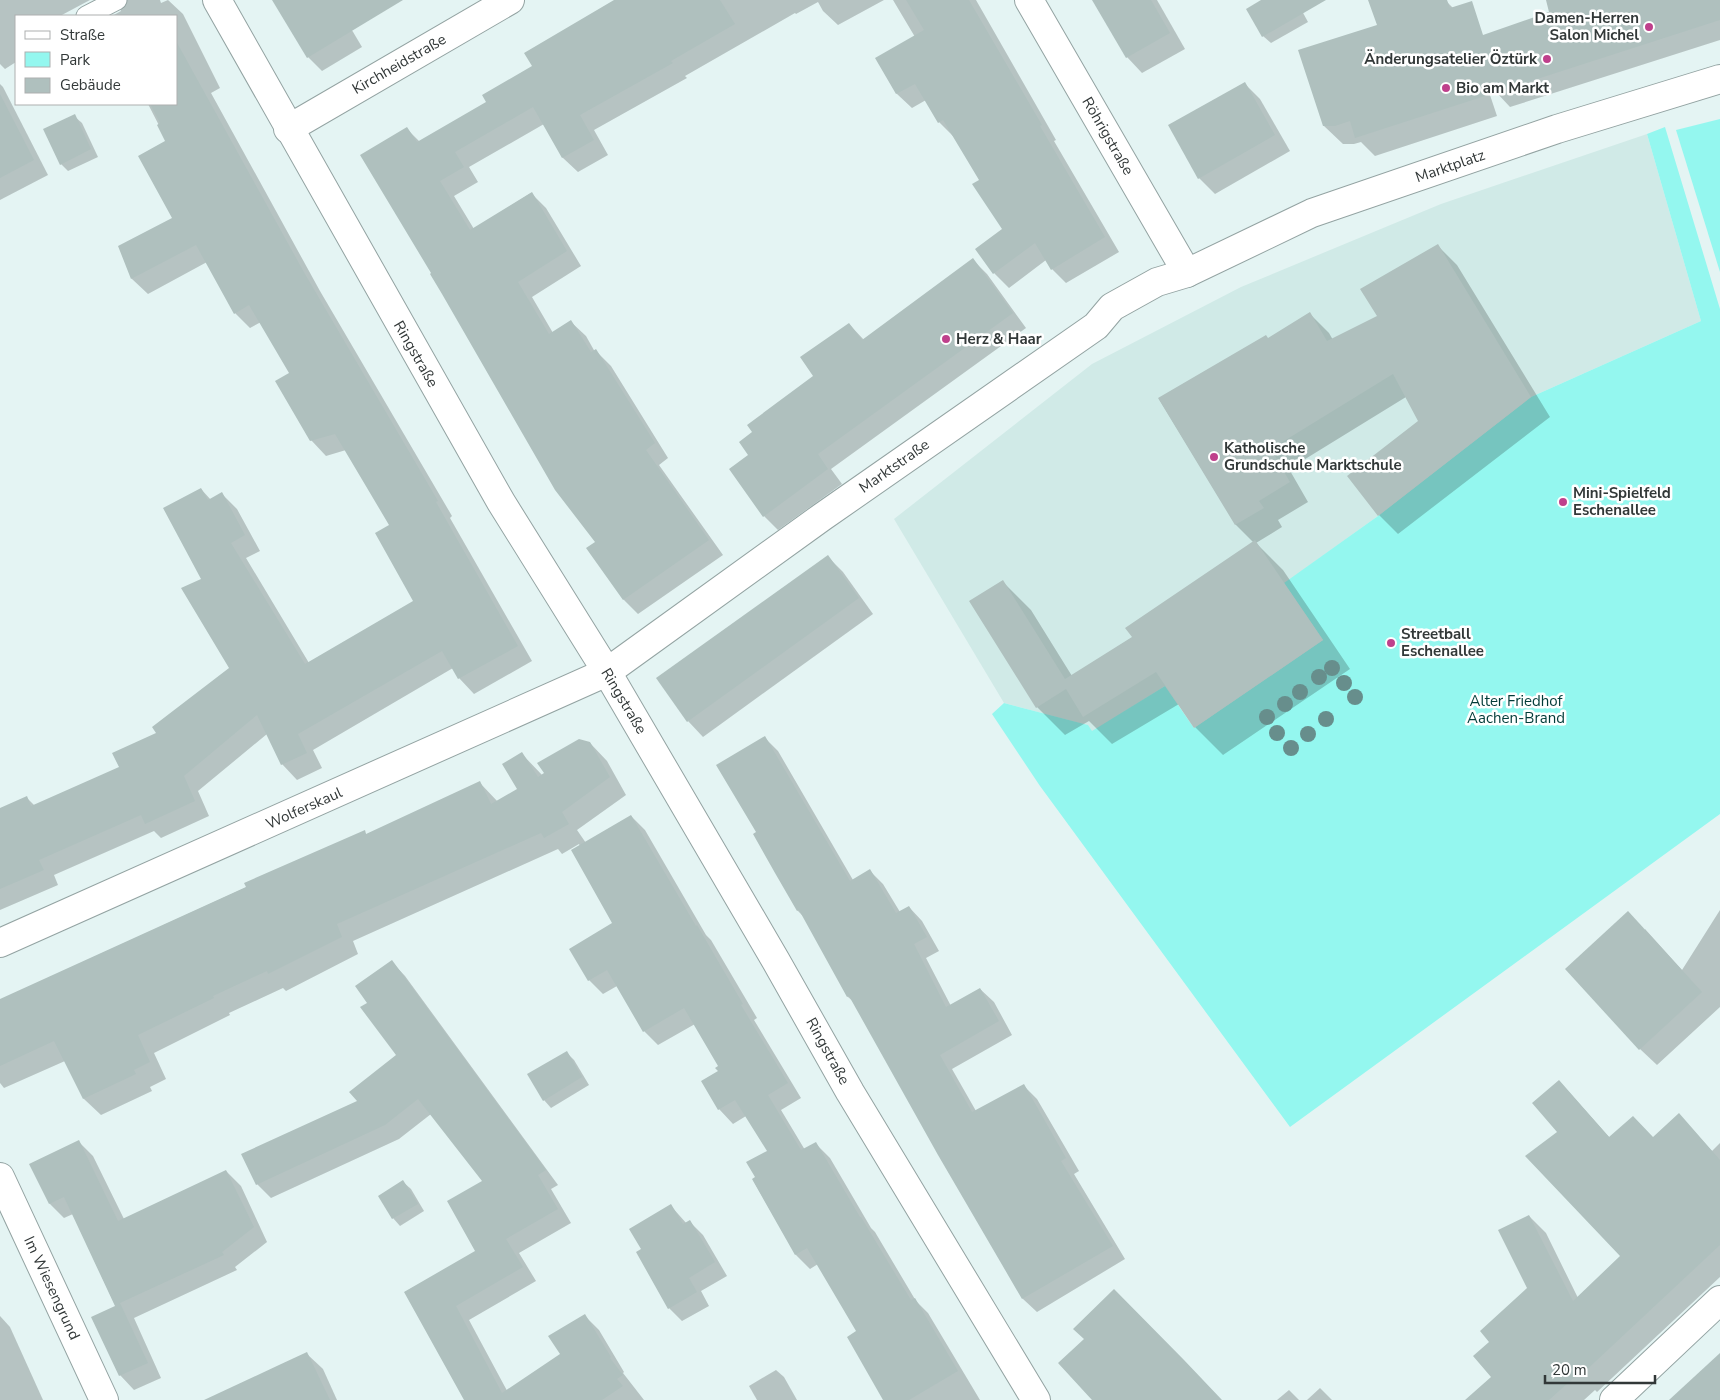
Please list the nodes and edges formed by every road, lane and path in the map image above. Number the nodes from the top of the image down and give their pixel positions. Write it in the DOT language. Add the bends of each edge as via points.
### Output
graph roads {
  1 [pos="117,0"];
  2 [pos="217,0"];
  3 [pos="510,0"];
  4 [pos="1029,0"];
  5 [pos="88,15"];
  6 [pos="1720,79"];
  7 [pos="288,129"];
  8 [pos="1187,273"];
  9 [pos="607,672"];
  10 [pos="0,943"];
  11 [pos="0,1177"];
  12 [pos="1720,1300"];
  13 [pos="1624,1397"];
  14 [pos="104,1400"];
  15 [pos="1036,1400"];
  1 -- 5 [label="lane"];
  2 -- 7 [label="street, Ringstraße"];
  3 -- 7 [label="street, Kirchheidstraße"];
  4 -- 8 [label="street, Röhrigstraße"];
  6 -- 8 [label="street, Marktplatz" via="1557,129 1312,213"];
  7 -- 9 [label="street, Ringstraße" via="501,502"];
  8 -- 9 [label="street, Marktstraße" via="1157,282 1112,307 1096,326 830,511"];
  9 -- 10 [label="street, Wolferskaul"];
  9 -- 15 [label="street, Ringstraße" via="850,1092"];
  11 -- 14 [label="street, Im Wiesengrund"];
  12 -- 13 [label="street"];
}
